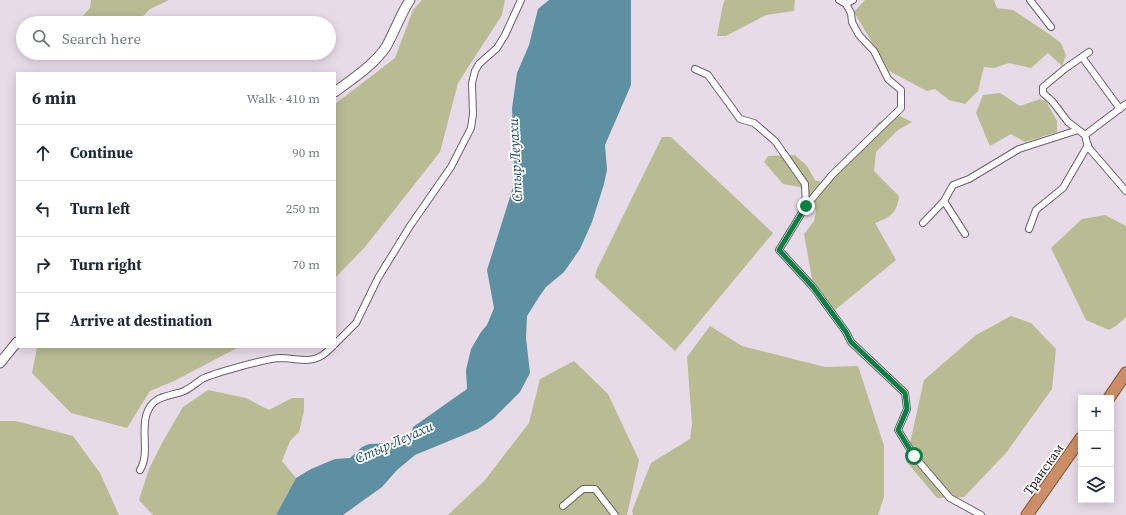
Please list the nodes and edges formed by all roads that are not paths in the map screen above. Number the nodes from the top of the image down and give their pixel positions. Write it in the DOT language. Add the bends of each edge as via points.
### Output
graph roads {
  1 [pos="410,0"];
  2 [pos="521,0"];
  3 [pos="839,0"];
  4 [pos="853,0"];
  5 [pos="1030,0"];
  6 [pos="846,4"];
  7 [pos="1051,27"];
  8 [pos="1089,52"];
  9 [pos="1082,56"];
  10 [pos="695,69"];
  11 [pos="336,91"];
  12 [pos="1126,104"];
  13 [pos="1120,108"];
  14 [pos="1078,130"];
  15 [pos="1085,135"];
  16 [pos="1088,145"];
  17 [pos="1126,191"];
  18 [pos="944,201"];
  19 [pos="806,206"];
  20 [pos="922,223"];
  21 [pos="1030,229"];
  22 [pos="965,234"];
  23 [pos="16,343"];
  24 [pos="336,343"];
  25 [pos="331,348"];
  26 [pos="0,363"];
  27 [pos="1126,373"];
  28 [pos="1111,395"];
  29 [pos="1078,442"];
  30 [pos="140,470"];
  31 [pos="563,506"];
  32 [pos="1030,514"];
  33 [pos="615,515"];
  34 [pos="981,515"];
  1 -- 11 [label="main road" via="385,48 359,74"];
  2 -- 24 [label="street" via="497,48 475,71 470,128 451,167 406,232 378,278 356,323"];
  3 -- 6 [label="street"];
  4 -- 6 [label="street"];
  5 -- 7 [label="street"];
  6 -- 19 [label="street" via="859,35 874,51 888,79 901,90 901,108 832,175"];
  8 -- 9 [label="street"];
  9 -- 13 [label="street"];
  9 -- 14 [label="street" via="1043,87 1043,93"];
  10 -- 19 [label="street" via="708,75 740,119 754,123 775,140 804,184"];
  12 -- 13 [label="street"];
  13 -- 15 [label="street"];
  14 -- 15 [label="street"];
  14 -- 18 [label="street" via="1019,149 953,185"];
  15 -- 16 [label="street"];
  16 -- 17 [label="street"];
  16 -- 21 [label="street" via="1063,188 1036,210"];
  18 -- 20 [label="street"];
  18 -- 22 [label="street"];
  19 -- 34 [label="street" via="779,250 813,287 855,346 905,393 907,409 898,430 914,456 950,498"];
  23 -- 26 [label="main road"];
  25 -- 30 [label="street" via="322,357 309,361 278,358 248,365 203,379 184,391 154,402 145,421"];
  27 -- 28 [label="highway"];
  29 -- 32 [label="highway, Транскам"];
  31 -- 33 [label="street" via="583,489 595,489"];
}
